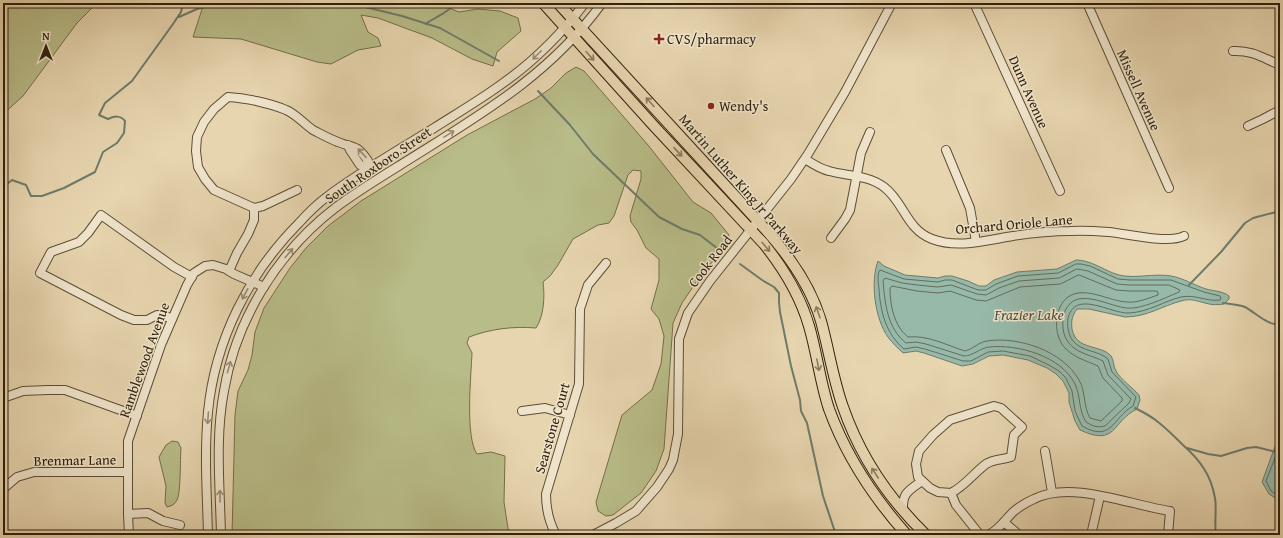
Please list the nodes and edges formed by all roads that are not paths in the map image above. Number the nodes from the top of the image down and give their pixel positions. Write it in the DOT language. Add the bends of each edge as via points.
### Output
graph roads {
  1 [pos="543,3"];
  2 [pos="558,3"];
  3 [pos="585,3"];
  4 [pos="602,3"];
  5 [pos="892,3"];
  6 [pos="974,3"];
  7 [pos="1087,3"];
  8 [pos="572,18"];
  9 [pos="564,27"];
  10 [pos="582,28"];
  11 [pos="574,38"];
  12 [pos="1233,51"];
  13 [pos="1280,65"];
  14 [pos="1280,110"];
  15 [pos="1248,126"];
  16 [pos="870,132"];
  17 [pos="946,150"];
  18 [pos="805,159"];
  19 [pos="367,167"];
  20 [pos="856,176"];
  21 [pos="1168,188"];
  22 [pos="297,190"];
  23 [pos="1060,192"];
  24 [pos="254,208"];
  25 [pos="758,221"];
  26 [pos="750,230"];
  27 [pos="1184,236"];
  28 [pos="831,238"];
  29 [pos="976,242"];
  30 [pos="606,263"];
  31 [pos="229,271"];
  32 [pos="192,277"];
  33 [pos="252,281"];
  34 [pos="264,287"];
  35 [pos="172,318"];
  36 [pos="3,398"];
  37 [pos="522,412"];
  38 [pos="570,415"];
  39 [pos="137,416"];
  40 [pos="1045,451"];
  41 [pos="128,472"];
  42 [pos="922,481"];
  43 [pos="3,489"];
  44 [pos="887,491"];
  45 [pos="1052,492"];
  46 [pos="906,493"];
  47 [pos="951,493"];
  48 [pos="1100,496"];
  49 [pos="903,511"];
  50 [pos="128,514"];
  51 [pos="1004,522"];
  52 [pos="180,525"];
  53 [pos="129,535"];
  54 [pos="208,535"];
  55 [pos="221,535"];
  56 [pos="556,535"];
  57 [pos="593,535"];
  58 [pos="907,535"];
  59 [pos="926,535"];
  60 [pos="980,535"];
  61 [pos="988,535"];
  62 [pos="1019,535"];
  63 [pos="1091,535"];
  64 [pos="1168,535"];
  1 -- 9 [label="main road, Martin Luther King Jr Parkway"];
  2 -- 8 [label="main road, Martin Luther King Jr Parkway"];
  3 -- 8 [label="street, South Roxboro Street"];
  4 -- 10 [label="street, South Roxboro Street"];
  5 -- 18 [label="street, Cook Road" via="845,92"];
  6 -- 23 [label="street, Dunn Avenue"];
  7 -- 21 [label="street, Missell Avenue"];
  8 -- 9 [label="street, South Roxboro Street"];
  8 -- 10 [label="main road, Martin Luther King Jr Parkway"];
  9 -- 11 [label="main road, Martin Luther King Jr Parkway"];
  9 -- 19 [label="street, South Roxboro Street, one-way" via="535,57 499,87"];
  10 -- 11 [label="street, South Roxboro Street"];
  25 -- 10 [label="main road, Martin Luther King Jr Parkway, one-way"];
  11 -- 26 [label="main road, Martin Luther King Jr Parkway, one-way"];
  34 -- 11 [label="street, South Roxboro Street, one-way" via="291,250 334,209 367,185 516,90"];
  12 -- 13 [label="street" via="1251,52"];
  14 -- 15 [label="street"];
  16 -- 20 [label="street" via="861,153"];
  17 -- 29 [label="street" via="970,208"];
  18 -- 20 [label="street, Orchard Oriole Lane" via="826,171"];
  18 -- 25 [label="street, Cook Road"];
  19 -- 24 [label="street" via="360,165 348,145 313,129 287,110 228,97 214,109 197,137 198,167 214,190"];
  19 -- 33 [label="street, South Roxboro Street" via="313,209 288,234"];
  20 -- 28 [label="street" via="848,215"];
  20 -- 29 [label="street, Orchard Oriole Lane" via="872,180 884,187 895,198 912,225 925,235 942,242"];
  22 -- 24 [label="street"];
  24 -- 31 [label="street" via="254,220"];
  25 -- 26 [label="street, Cook Road"];
  44 -- 25 [label="main road, Martin Luther King Jr Parkway, one-way" via="867,460 847,420 821,320 809,291 787,254"];
  26 -- 57 [label="street, Cook Road" via="710,281 688,313 680,331 678,434 669,469 636,511"];
  26 -- 58 [label="main road, Martin Luther King Jr Parkway, one-way" via="777,261 796,291 809,325 829,408 840,436 877,499"];
  27 -- 29 [label="street, Orchard Oriole Lane" via="1176,239 1067,231"];
  30 -- 38 [label="street, Searstone Court" via="588,285 580,310 579,384"];
  31 -- 32 [label="street, Ramblewood Avenue" via="213,265 204,266"];
  31 -- 33 [label="street, Ramblewood Avenue"];
  32 -- 35 [label="street, Ramblewood Avenue"];
  32 -- 35 [label="street" via="101,215 79,242 51,252 40,273 134,320 146,320 157,315"];
  33 -- 34 [label="street, Ramblewood Avenue"];
  33 -- 54 [label="street, South Roxboro Street, one-way" via="226,336 211,388 206,435"];
  55 -- 34 [label="street, South Roxboro Street, one-way" via="219,441 224,391 228,369 242,330"];
  35 -- 39 [label="street, Ramblewood Avenue"];
  36 -- 39 [label="street" via="23,391 65,390"];
  37 -- 38 [label="street" via="545,408"];
  38 -- 56 [label="street, Searstone Court" via="546,494 546,507 551,527"];
  39 -- 41 [label="street, Ramblewood Avenue" via="128,441"];
  40 -- 45 [label="street"];
  41 -- 43 [label="street, Brenmar Lane" via="34,472 17,478"];
  41 -- 50 [label="street, Ramblewood Avenue"];
  42 -- 46 [label="street"];
  42 -- 47 [label="street" via="938,492"];
  42 -- 47 [label="street" via="916,471 919,451 941,427 950,420 994,406 1001,408 1022,427 1014,435 1011,457 987,463"];
  44 -- 46 [label="street" via="895,494"];
  44 -- 49 [label="main road, Martin Luther King Jr Parkway"];
  45 -- 48 [label="street" via="1078,492"];
  45 -- 51 [label="street" via="1026,503"];
  46 -- 49 [label="street"];
  47 -- 60 [label="street" via="956,505"];
  48 -- 63 [label="street"];
  48 -- 64 [label="street" via="1170,511"];
  49 -- 59 [label="main road, Martin Luther King Jr Parkway"];
  50 -- 52 [label="street" via="148,513 163,521"];
  50 -- 53 [label="street, Ramblewood Avenue"];
  51 -- 61 [label="street"];
  51 -- 62 [label="street"];
}
